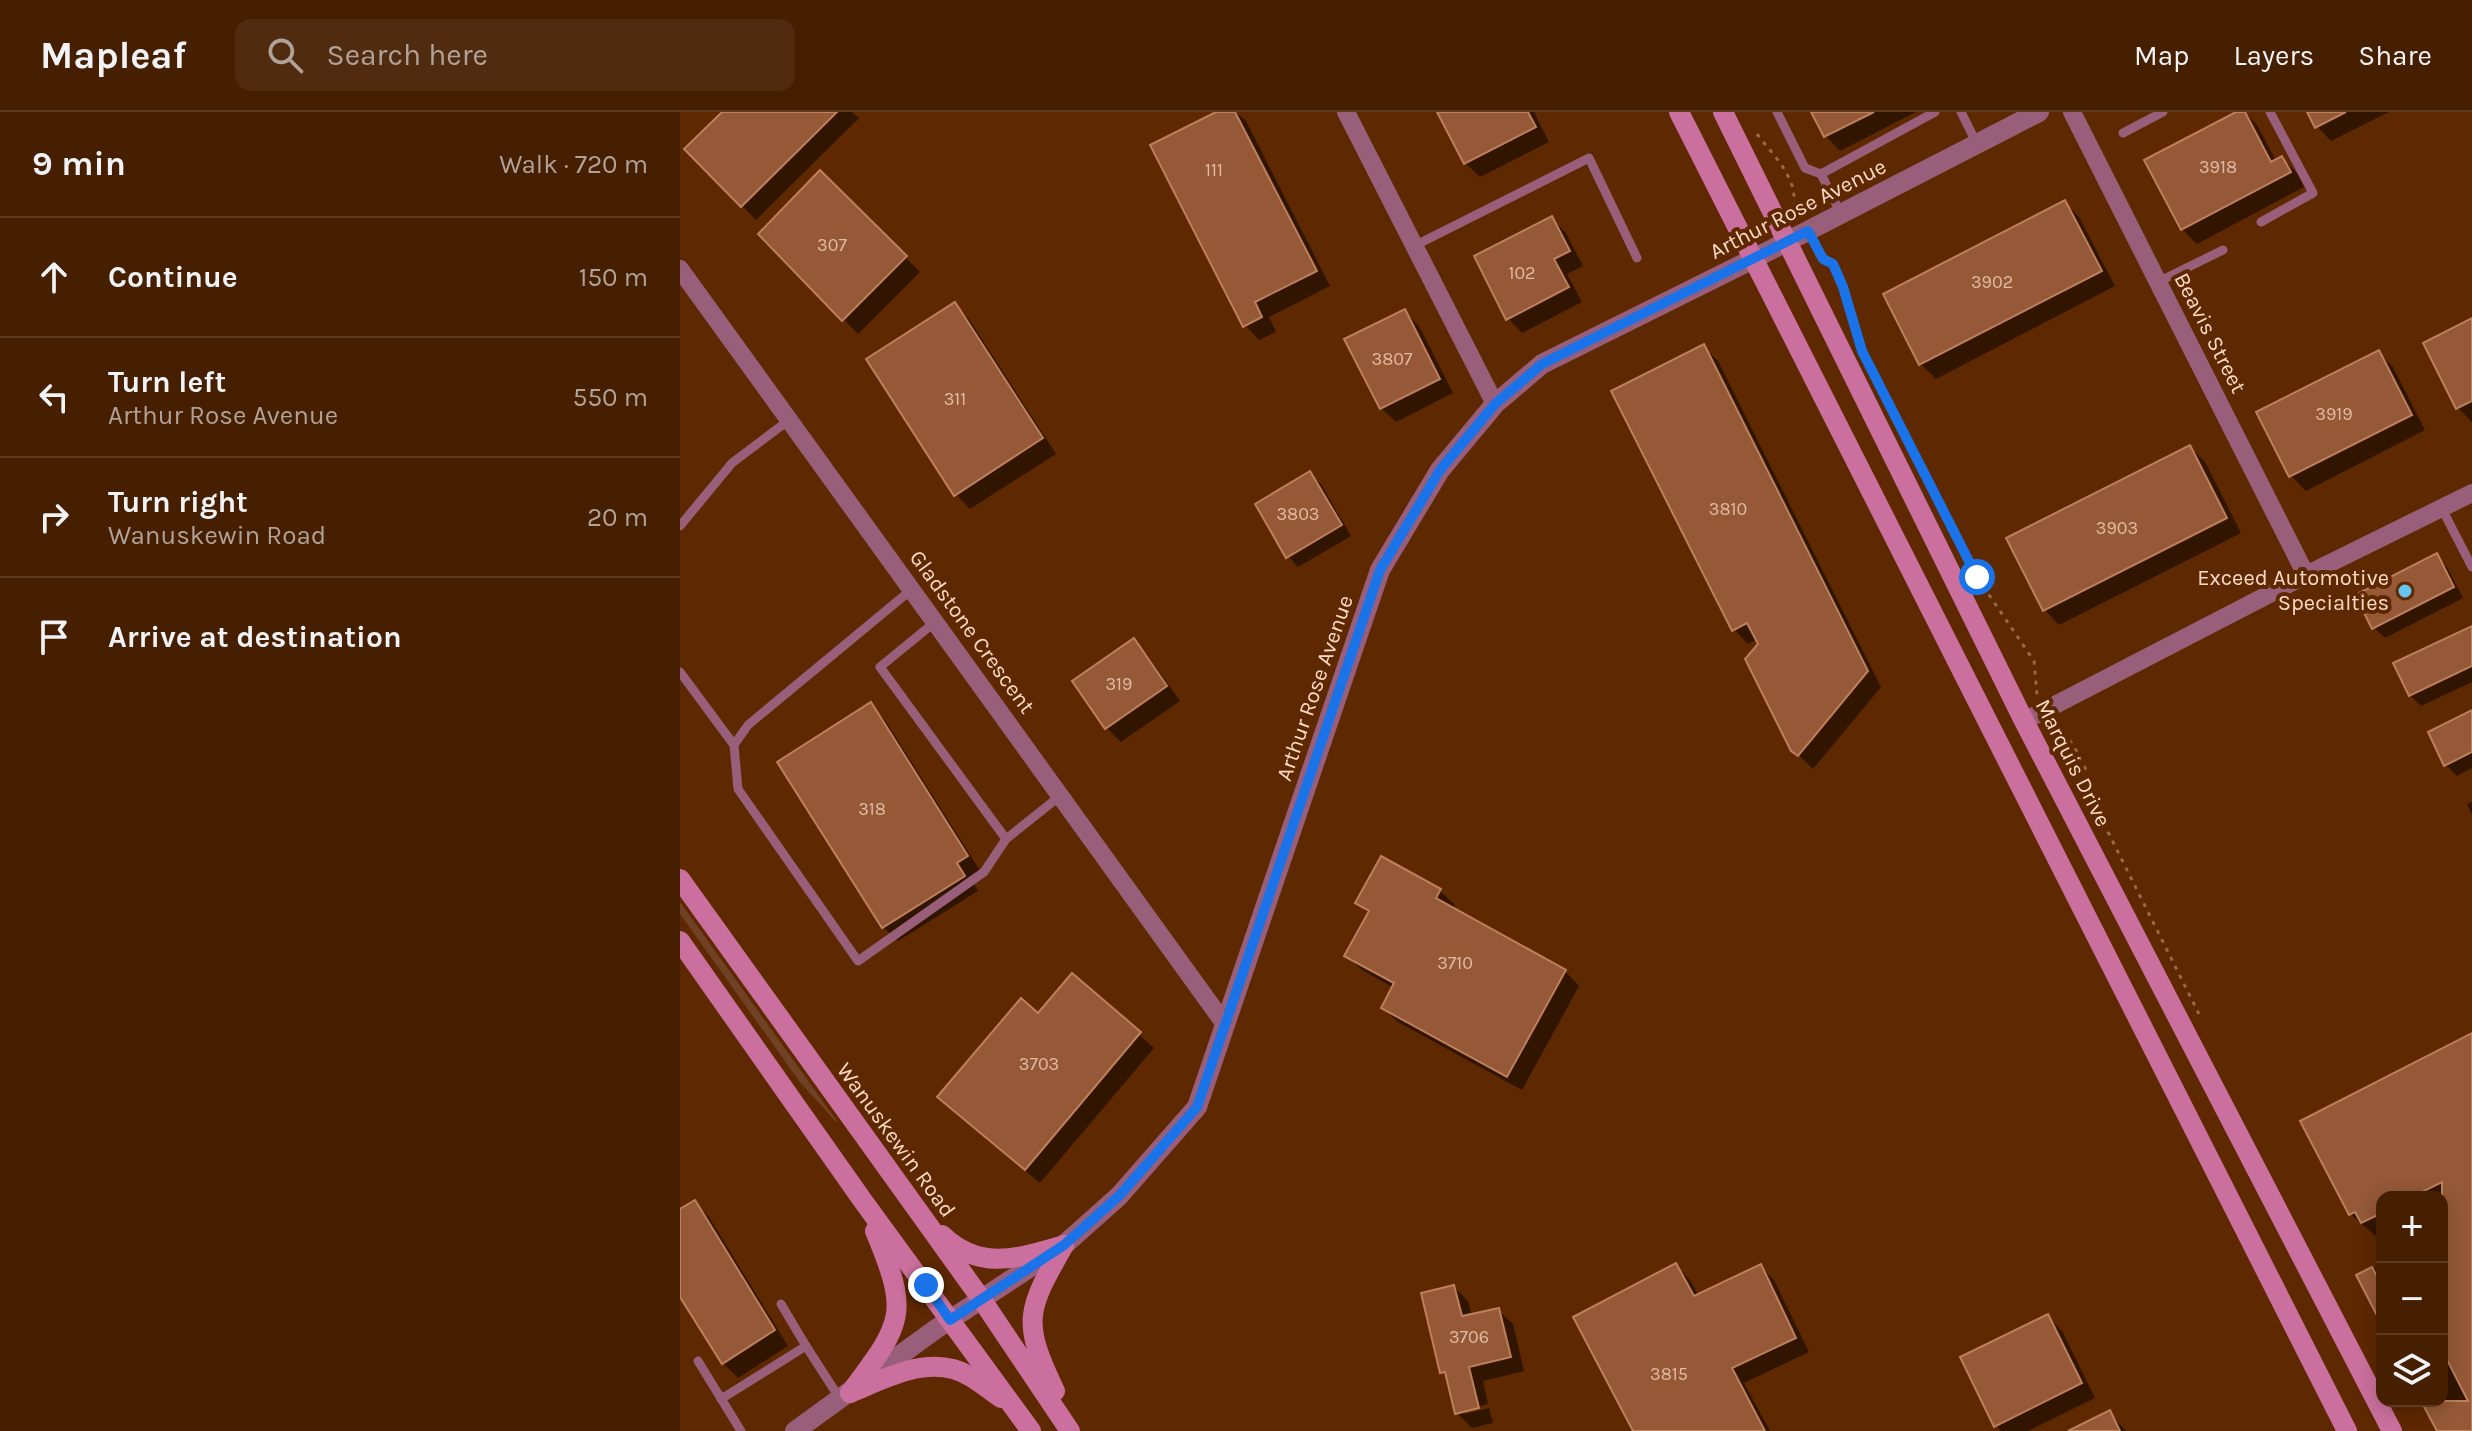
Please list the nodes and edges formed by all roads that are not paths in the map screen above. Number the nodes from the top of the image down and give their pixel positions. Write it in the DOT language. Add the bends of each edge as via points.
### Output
graph roads {
  1 [pos="1346,112"];
  2 [pos="1679,112"];
  3 [pos="1723,112"];
  4 [pos="1777,112"];
  5 [pos="1935,112"];
  6 [pos="1961,112"];
  7 [pos="2039,112"];
  8 [pos="2072,112"];
  9 [pos="2161,112"];
  10 [pos="2270,112"];
  11 [pos="2123,133"];
  12 [pos="1977,144"];
  13 [pos="1821,174"];
  14 [pos="1841,214"];
  15 [pos="2261,222"];
  16 [pos="1789,241"];
  17 [pos="1414,246"];
  18 [pos="2223,250"];
  19 [pos="1637,258"];
  20 [pos="1753,259"];
  21 [pos="680,269"];
  22 [pos="2158,282"];
  23 [pos="1495,404"];
  24 [pos="789,420"];
  25 [pos="2472,493"];
  26 [pos="2442,509"];
  27 [pos="680,526"];
  28 [pos="2472,567"];
  29 [pos="2306,575"];
  30 [pos="911,590"];
  31 [pos="935,622"];
  32 [pos="680,672"];
  33 [pos="2032,717"];
  34 [pos="734,745"];
  35 [pos="1060,796"];
  36 [pos="1006,839"];
  37 [pos="680,879"];
  38 [pos="680,941"];
  39 [pos="1224,1023"];
  40 [pos="863,1201"];
  41 [pos="916,1209"];
  42 [pos="1064,1245"];
  43 [pos="982,1300"];
  44 [pos="781,1304"];
  45 [pos="950,1320"];
  46 [pos="806,1346"];
  47 [pos="698,1361"];
  48 [pos="845,1396"];
  49 [pos="721,1399"];
  50 [pos="1015,1408"];
  51 [pos="741,1431"];
  52 [pos="795,1431"];
  53 [pos="1031,1431"];
  54 [pos="1072,1431"];
  55 [pos="2347,1431"];
  56 [pos="2392,1431"];
  1 -- 17 [label="street"];
  2 -- 20 [label="main road"];
  3 -- 16 [label="main road, Marquis Drive"];
  4 -- 13 [label="lane" via="1805,168"];
  5 -- 13 [label="lane"];
  6 -- 12 [label="lane"];
  7 -- 12 [label="street, Arthur Rose Avenue"];
  8 -- 22 [label="street, Beavis Street"];
  9 -- 11 [label="lane"];
  10 -- 15 [label="lane" via="2313,193"];
  12 -- 14 [label="street, Arthur Rose Avenue"];
  13 -- 14 [label="lane"];
  14 -- 16 [label="street, Arthur Rose Avenue"];
  16 -- 20 [label="street, Arthur Rose Avenue"];
  16 -- 33 [label="main road, Marquis Drive"];
  17 -- 19 [label="lane" via="1589,158"];
  17 -- 23 [label="street"];
  18 -- 22 [label="lane"];
  20 -- 23 [label="street, Arthur Rose Avenue" via="1542,364"];
  20 -- 55 [label="main road"];
  21 -- 24 [label="street, Gladstone Crescent"];
  22 -- 29 [label="street, Beavis Street"];
  23 -- 39 [label="street, Arthur Rose Avenue" via="1440,470 1380,570"];
  24 -- 27 [label="lane" via="732,463"];
  24 -- 30 [label="street, Gladstone Crescent"];
  25 -- 26 [label="street"];
  26 -- 28 [label="lane"];
  26 -- 29 [label="street"];
  29 -- 33 [label="street"];
  30 -- 31 [label="street, Gladstone Crescent"];
  30 -- 34 [label="lane" via="748,725"];
  31 -- 35 [label="street, Gladstone Crescent"];
  31 -- 36 [label="lane" via="880,667"];
  32 -- 34 [label="lane"];
  33 -- 56 [label="main road, Marquis Drive"];
  34 -- 36 [label="lane" via="738,789 858,961 984,872"];
  35 -- 36 [label="lane"];
  35 -- 39 [label="street, Gladstone Crescent"];
  37 -- 41 [label="main road, Wanuskewin Road"];
  38 -- 40 [label="main road"];
  39 -- 42 [label="street, Arthur Rose Avenue" via="1197,1107 1119,1196"];
  40 -- 45 [label="main road"];
  40 -- 48 [label="main road" via="892,1271 897,1317 884,1348"];
  41 -- 42 [label="main road" via="951,1244 972,1256 1005,1260"];
  41 -- 43 [label="main road, Wanuskewin Road"];
  42 -- 43 [label="street, Arthur Rose Avenue"];
  42 -- 54 [label="main road" via="1035,1297 1032,1328"];
  43 -- 45 [label="street, Arthur Rose Avenue"];
  43 -- 54 [label="main road, Wanuskewin Road"];
  44 -- 46 [label="lane"];
  45 -- 48 [label="street, Arthur Rose Avenue"];
  45 -- 50 [label="main road"];
  46 -- 48 [label="lane"];
  46 -- 49 [label="lane"];
  47 -- 49 [label="lane"];
  48 -- 50 [label="main road" via="902,1372 941,1367 975,1380"];
  48 -- 52 [label="street, Arthur Rose Avenue"];
  49 -- 51 [label="lane"];
  50 -- 53 [label="main road"];
}
